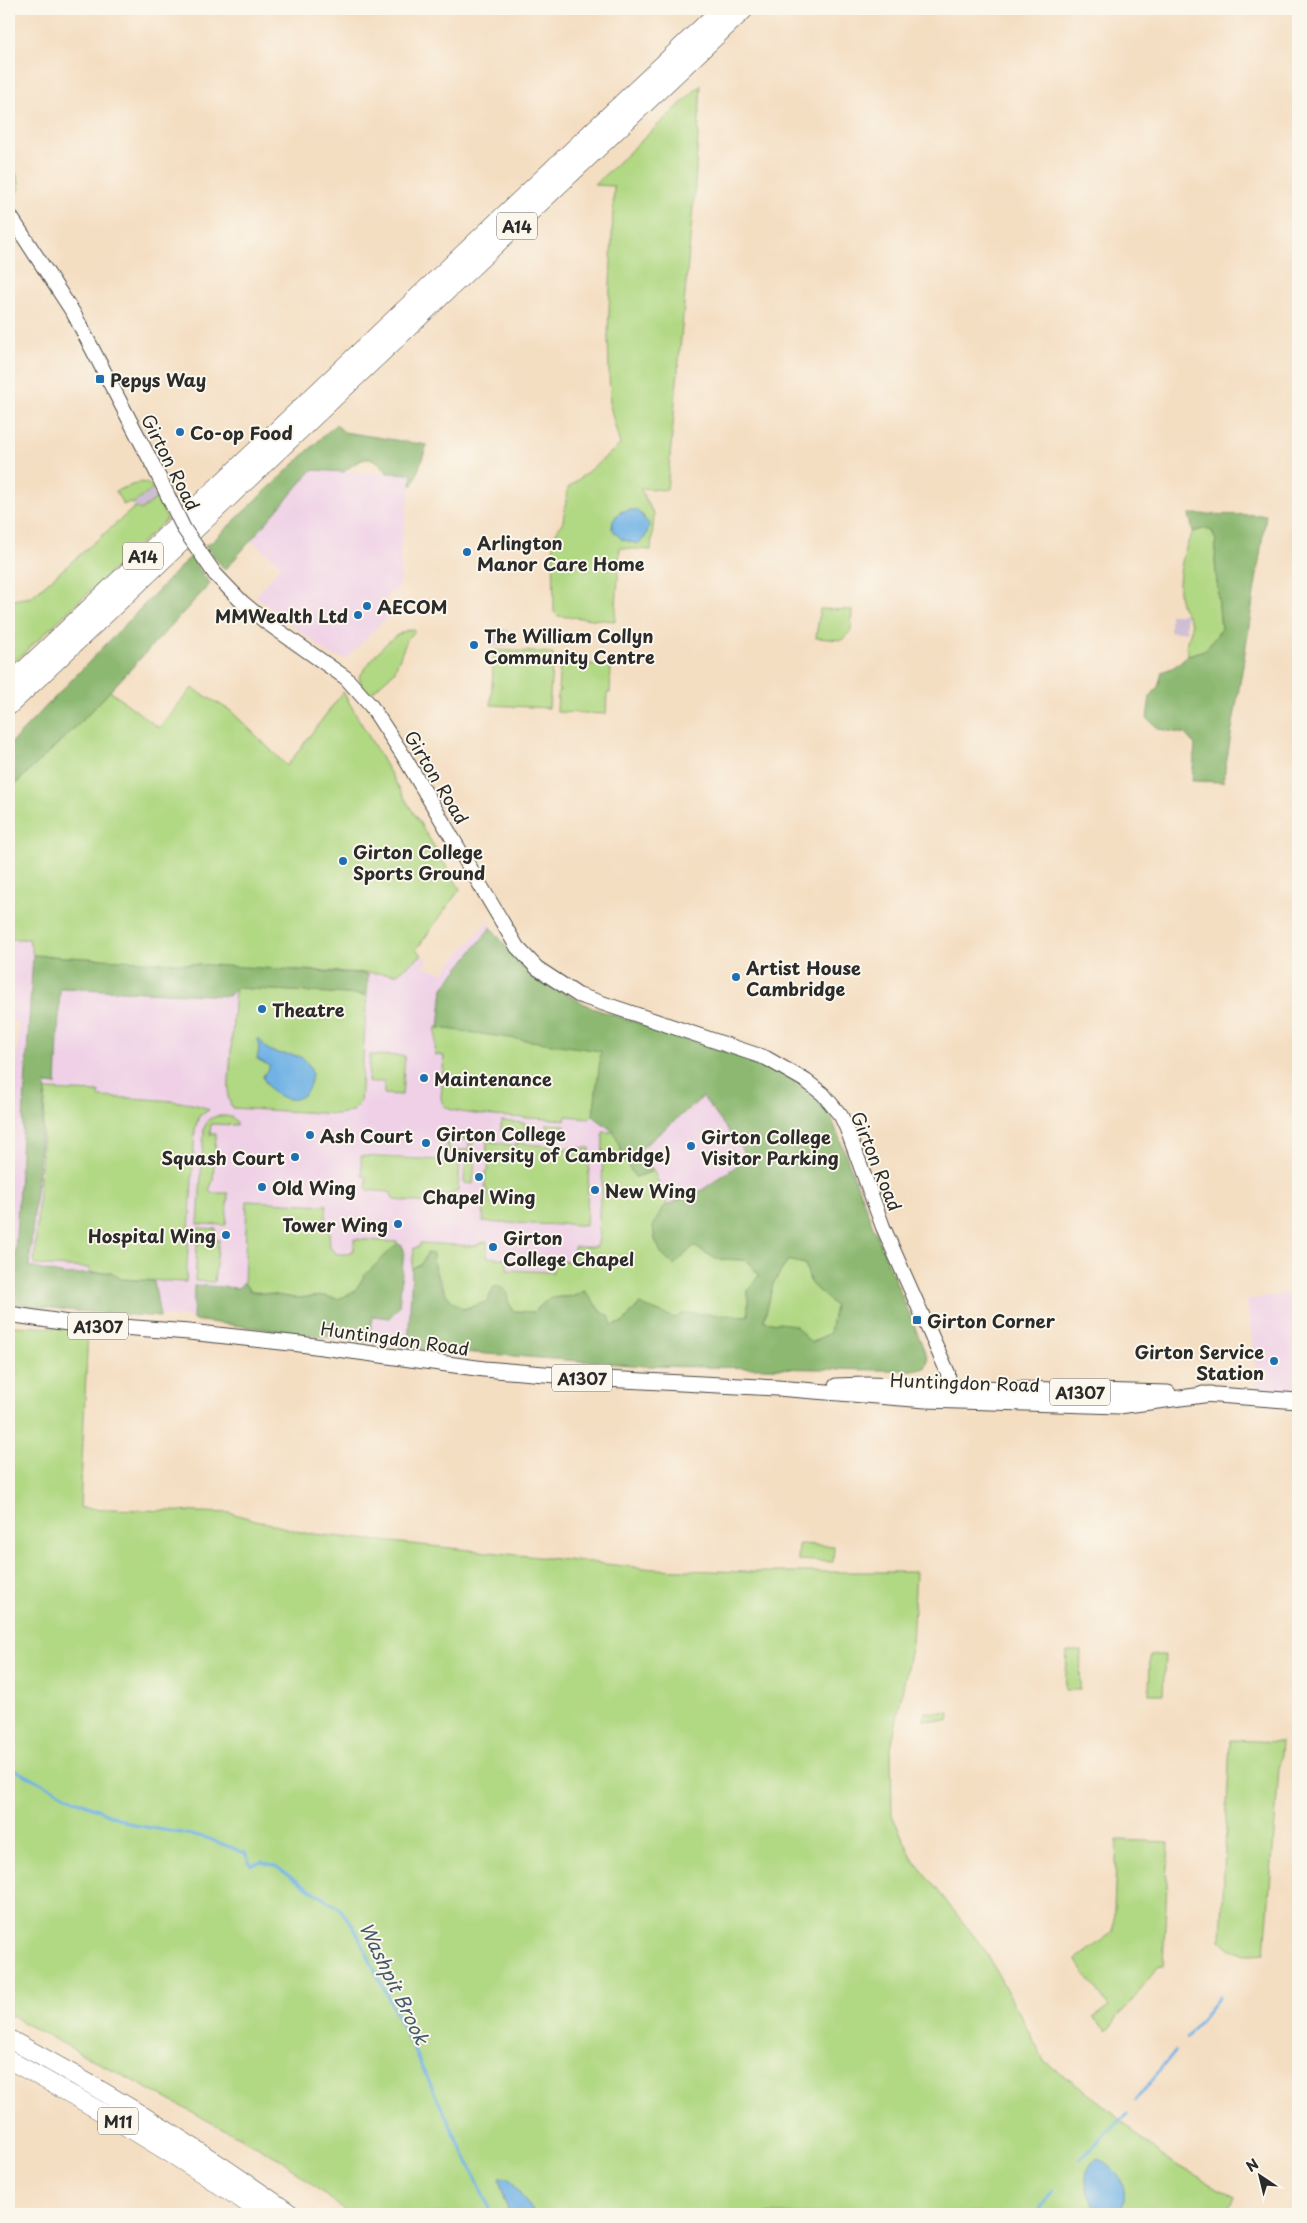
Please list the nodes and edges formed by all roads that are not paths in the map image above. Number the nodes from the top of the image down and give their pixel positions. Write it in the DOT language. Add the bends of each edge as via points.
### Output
graph roads {
  1 [pos="721,9"];
  2 [pos="745,9"];
  3 [pos="9,214"];
  4 [pos="9,684"];
  5 [pos="9,706"];
  6 [pos="9,1314"];
  7 [pos="949,1394"];
  8 [pos="1298,1402"];
  9 [pos="9,2039"];
  10 [pos="9,2060"];
  11 [pos="263,2214"];
  12 [pos="291,2214"];
  1 -- 4 [label="highway, A14"];
  2 -- 5 [label="highway, A14"];
  3 -- 7 [label="street, Girton Road, bridge" via="74,314 184,529 215,574 266,622 346,678 371,706 517,947 537,968 578,995 766,1058 823,1094 847,1129 897,1259 948,1373"];
  6 -- 7 [label="main road, Huntingdon Road / A1307" via="605,1380 777,1388 866,1384"];
  7 -- 8 [label="main road, Huntingdon Road / A1307" via="1119,1406 1211,1394"];
  9 -- 12 [label="highway, M11" via="70,2071 203,2153"];
  10 -- 11 [label="highway, M11" via="181,2158"];
}
